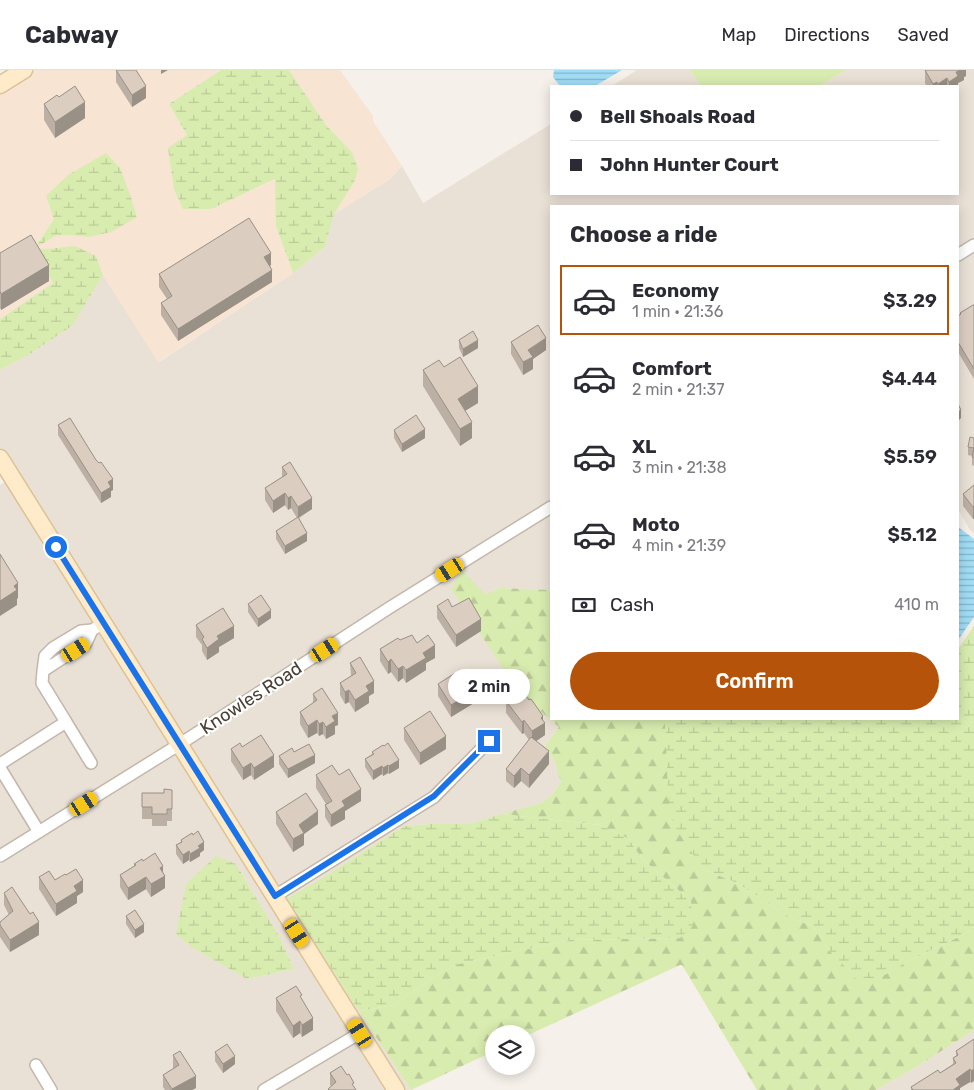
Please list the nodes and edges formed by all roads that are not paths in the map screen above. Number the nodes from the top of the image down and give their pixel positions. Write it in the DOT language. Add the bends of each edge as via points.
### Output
graph roads {
  1 [pos="24,70"];
  2 [pos="0,85"];
  3 [pos="974,245"];
  4 [pos="959,254"];
  5 [pos="0,458"];
  6 [pos="5,475"];
  7 [pos="550,508"];
  8 [pos="98,626"];
  9 [pos="57,645"];
  10 [pos="65,657"];
  11 [pos="42,671"];
  12 [pos="66,722"];
  13 [pos="489,741"];
  14 [pos="180,744"];
  15 [pos="91,763"];
  16 [pos="0,764"];
  17 [pos="0,768"];
  18 [pos="39,832"];
  19 [pos="0,856"];
  20 [pos="275,896"];
  21 [pos="360,1033"];
  22 [pos="36,1066"];
  23 [pos="51,1090"];
  24 [pos="264,1090"];
  25 [pos="396,1090"];
  1 -- 2 [label="main road"];
  3 -- 4 [label="street"];
  5 -- 6 [label="main road"];
  6 -- 8 [label="main road"];
  7 -- 14 [label="street, Knowles Road"];
  8 -- 9 [label="street" via="81,631"];
  8 -- 10 [label="street" via="86,643"];
  8 -- 14 [label="main road"];
  9 -- 10 [label="street"];
  9 -- 11 [label="street" via="45,656"];
  10 -- 11 [label="street"];
  11 -- 12 [label="street" via="42,683"];
  12 -- 15 [label="street"];
  12 -- 16 [label="street"];
  13 -- 20 [label="street" via="434,796"];
  14 -- 18 [label="street, Knowles Road"];
  14 -- 20 [label="main road"];
  17 -- 18 [label="street"];
  18 -- 19 [label="street, Knowles Road"];
  20 -- 21 [label="main road"];
  21 -- 24 [label="street"];
  21 -- 25 [label="main road"];
  22 -- 23 [label="street"];
}
